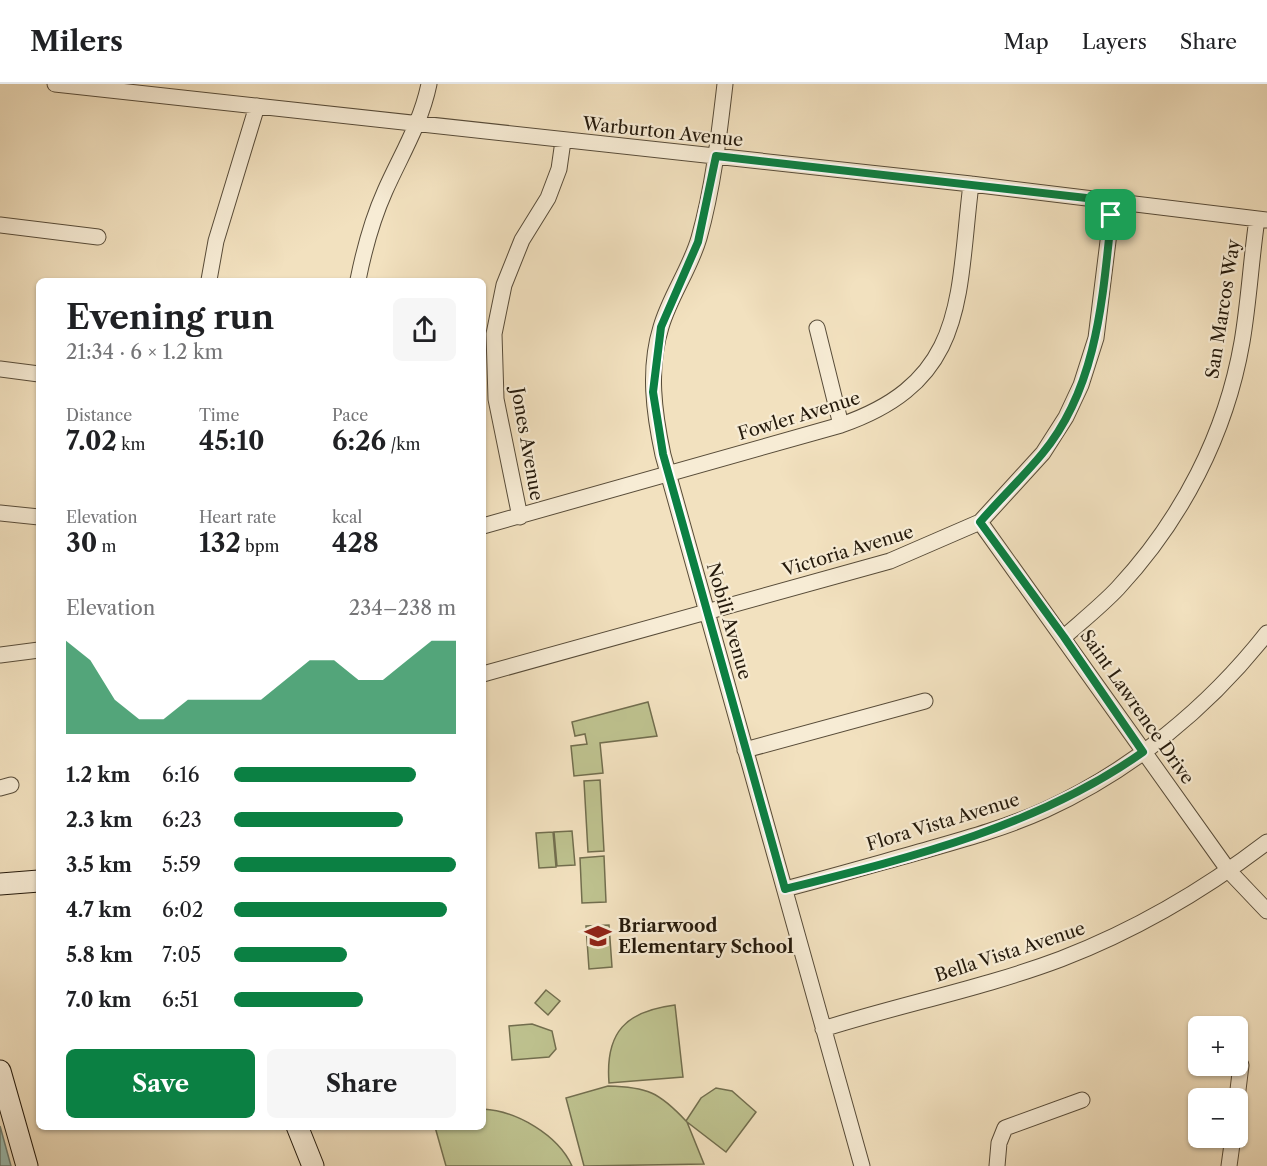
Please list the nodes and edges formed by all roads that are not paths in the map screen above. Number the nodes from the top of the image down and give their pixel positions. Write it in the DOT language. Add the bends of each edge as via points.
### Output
graph roads {
  1 [pos="55,84"];
  2 [pos="429,84"];
  3 [pos="725,84"];
  4 [pos="86,86"];
  5 [pos="257,106"];
  6 [pos="418,124"];
  7 [pos="563,141"];
  8 [pos="716,156"];
  9 [pos="971,184"];
  10 [pos="1113,201"];
  11 [pos="1262,219"];
  12 [pos="0,225"];
  13 [pos="98,237"];
  14 [pos="209,278"];
  15 [pos="358,278"];
  16 [pos="817,328"];
  17 [pos="0,369"];
  18 [pos="36,374"];
  19 [pos="841,425"];
  20 [pos="668,475"];
  21 [pos="0,513"];
  22 [pos="520,516"];
  23 [pos="36,517"];
  24 [pos="980,522"];
  25 [pos="486,525"];
  26 [pos="707,612"];
  27 [pos="1267,633"];
  28 [pos="1064,637"];
  29 [pos="36,650"];
  30 [pos="0,655"];
  31 [pos="486,673"];
  32 [pos="925,701"];
  33 [pos="745,750"];
  34 [pos="1143,752"];
  35 [pos="1267,842"];
  36 [pos="1229,871"];
  37 [pos="36,882"];
  38 [pos="0,884"];
  39 [pos="785,889"];
  40 [pos="1267,910"];
  41 [pos="823,1029"];
  42 [pos="0,1071"];
  43 [pos="1082,1100"];
  44 [pos="299,1130"];
  45 [pos="1231,1148"];
  46 [pos="27,1166"];
  47 [pos="313,1166"];
  48 [pos="862,1166"];
  49 [pos="997,1166"];
  50 [pos="1229,1166"];
  1 -- 4 [label="street, Warburton Avenue"];
  2 -- 6 [label="street"];
  3 -- 8 [label="street, Nobili Avenue"];
  4 -- 5 [label="street, Warburton Avenue"];
  5 -- 6 [label="street, Warburton Avenue"];
  5 -- 14 [label="street" via="216,241"];
  6 -- 7 [label="street, Warburton Avenue"];
  6 -- 15 [label="street" via="380,202 366,239"];
  7 -- 8 [label="street, Warburton Avenue"];
  7 -- 22 [label="street, Jones Avenue" via="559,169 548,198 522,240 504,285 494,334 496,399"];
  8 -- 9 [label="street, Warburton Avenue"];
  8 -- 20 [label="street, Nobili Avenue" via="698,242 661,327 654,367 655,418"];
  9 -- 10 [label="street, Warburton Avenue"];
  9 -- 19 [label="street, Fowler Avenue" via="959,292 948,333 929,369 899,398 873,414"];
  10 -- 11 [label="street, Warburton Avenue"];
  10 -- 24 [label="street, Victoria Avenue" via="1096,338 1081,385 1043,453"];
  11 -- 28 [label="street, San Marcos Way" via="1242,342 1229,396 1210,449 1191,488 1157,541 1118,588"];
  12 -- 13 [label="street"];
  16 -- 19 [label="street"];
  17 -- 18 [label="street"];
  19 -- 20 [label="street, Fowler Avenue"];
  20 -- 22 [label="street, Fowler Avenue"];
  20 -- 26 [label="street, Nobili Avenue"];
  21 -- 23 [label="street"];
  22 -- 25 [label="street, Fowler Avenue"];
  24 -- 26 [label="street, Victoria Avenue" via="890,561"];
  24 -- 28 [label="street, Saint Lawrence Drive"];
  26 -- 31 [label="street, Victoria Avenue"];
  26 -- 33 [label="street, Nobili Avenue"];
  27 -- 34 [label="street, Flora Vista Avenue" via="1204,703"];
  28 -- 34 [label="street, Saint Lawrence Drive"];
  29 -- 30 [label="street"];
  32 -- 33 [label="street"];
  33 -- 39 [label="street, Nobili Avenue"];
  34 -- 36 [label="street, Saint Lawrence Drive"];
  34 -- 39 [label="street, Flora Vista Avenue" via="1071,797 991,831"];
  35 -- 36 [label="street, Bella Vista Avenue"];
  36 -- 40 [label="street, Saint Lawrence Drive"];
  36 -- 41 [label="street, Bella Vista Avenue" via="1140,924 1059,960"];
  37 -- 38 [label="street"];
  39 -- 41 [label="street, Nobili Avenue"];
  41 -- 48 [label="street, Nobili Avenue"];
  42 -- 46 [label="street"];
  43 -- 49 [label="street" via="1005,1128"];
  44 -- 47 [label="street"];
  45 -- 50 [label="street"];
}
